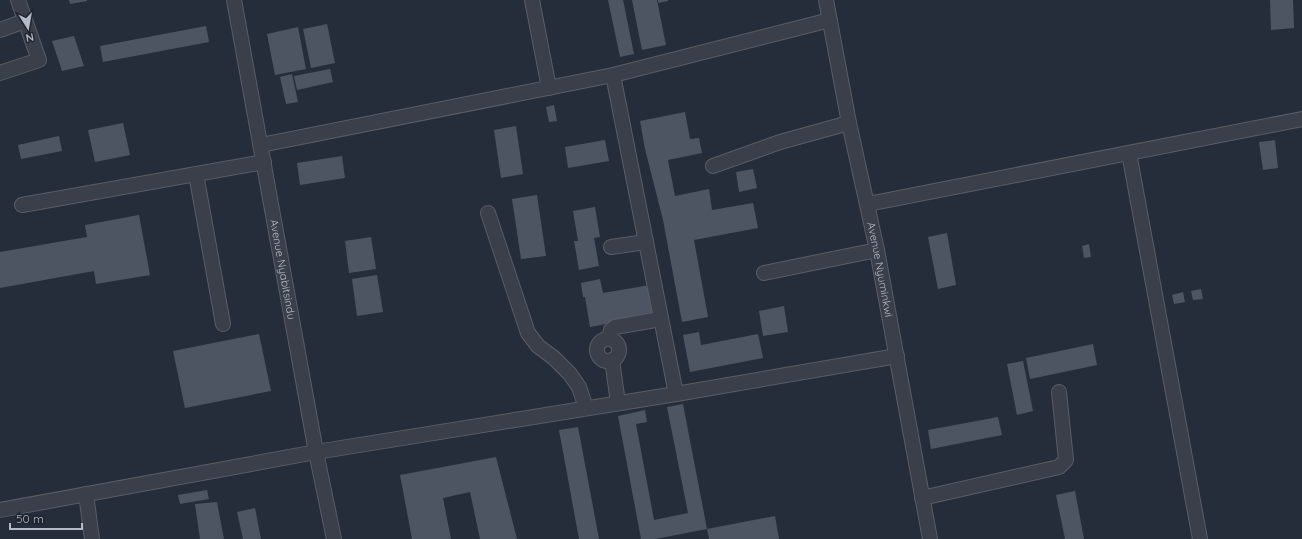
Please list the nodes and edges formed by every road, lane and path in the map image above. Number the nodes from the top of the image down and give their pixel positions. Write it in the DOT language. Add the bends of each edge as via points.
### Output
graph roads {
  1 [pos="18,0"];
  2 [pos="234,0"];
  3 [pos="532,0"];
  4 [pos="826,0"];
  5 [pos="830,20"];
  6 [pos="25,21"];
  7 [pos="0,30"];
  8 [pos="0,74"];
  9 [pos="613,75"];
  10 [pos="548,88"];
  11 [pos="1302,119"];
  12 [pos="849,123"];
  13 [pos="261,145"];
  14 [pos="1129,153"];
  15 [pos="264,162"];
  16 [pos="713,166"];
  17 [pos="196,174"];
  18 [pos="868,204"];
  19 [pos="22,205"];
  20 [pos="488,213"];
  21 [pos="646,242"];
  22 [pos="611,247"];
  23 [pos="877,250"];
  24 [pos="764,273"];
  25 [pos="661,319"];
  26 [pos="223,324"];
  27 [pos="897,356"];
  28 [pos="1060,392"];
  29 [pos="676,394"];
  30 [pos="618,403"];
  31 [pos="586,408"];
  32 [pos="316,452"];
  33 [pos="86,494"];
  34 [pos="922,498"];
  35 [pos="0,510"];
  36 [pos="92,539"];
  37 [pos="334,539"];
  38 [pos="930,539"];
  39 [pos="1200,539"];
  1 -- 6 [label="street"];
  2 -- 13 [label="street, Avenue Nyabitsindu"];
  3 -- 10 [label="street"];
  4 -- 5 [label="street, Avenue Nyuminkwi"];
  5 -- 9 [label="street"];
  5 -- 12 [label="street, Avenue Nyuminkwi"];
  6 -- 7 [label="street"];
  6 -- 8 [label="street" via="39,60"];
  9 -- 10 [label="street"];
  9 -- 21 [label="street"];
  10 -- 13 [label="street"];
  11 -- 14 [label="street"];
  12 -- 16 [label="street" via="780,142"];
  12 -- 18 [label="street, Avenue Nyuminkwi"];
  13 -- 15 [label="street, Avenue Nyabitsindu"];
  14 -- 18 [label="street"];
  14 -- 39 [label="street"];
  15 -- 17 [label="street"];
  15 -- 32 [label="street, Avenue Nyabitsindu"];
  17 -- 19 [label="street"];
  17 -- 26 [label="street"];
  18 -- 23 [label="street, Avenue Nyuminkwi"];
  20 -- 31 [label="street" via="528,333 538,346 570,374 580,387"];
  21 -- 22 [label="street"];
  21 -- 25 [label="street"];
  23 -- 24 [label="street"];
  23 -- 27 [label="street, Avenue Nyuminkwi"];
  25 -- 29 [label="street"];
  25 -- 30 [label="street" via="611,330 609,339 618,345 619,351 617,357 612,360"];
  27 -- 29 [label="street"];
  27 -- 34 [label="street, Avenue Nyuminkwi"];
  28 -- 34 [label="street" via="1066,460 1063,465 1059,468"];
  29 -- 30 [label="street"];
  30 -- 31 [label="street"];
  31 -- 32 [label="street"];
  32 -- 33 [label="street"];
  32 -- 37 [label="street, Avenue Nyabitsindu"];
  33 -- 35 [label="street"];
  33 -- 36 [label="street"];
  34 -- 38 [label="street, Avenue Nyuminkwi"];
}
